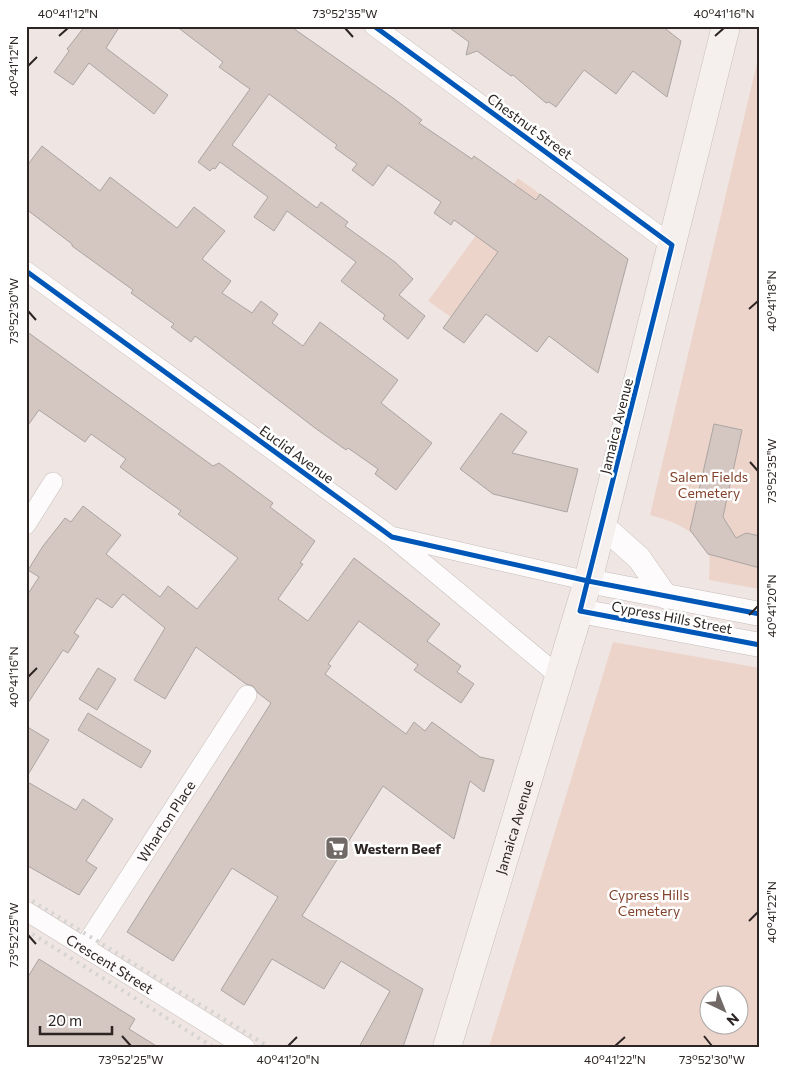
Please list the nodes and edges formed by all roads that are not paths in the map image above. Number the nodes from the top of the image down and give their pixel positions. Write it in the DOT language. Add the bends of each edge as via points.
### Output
graph roads {
  1 [pos="374,26"];
  2 [pos="726,26"];
  3 [pos="672,245"];
  4 [pos="26,271"];
  5 [pos="53,482"];
  6 [pos="26,525"];
  7 [pos="603,526"];
  8 [pos="392,537"];
  9 [pos="588,581"];
  10 [pos="666,597"];
  11 [pos="580,611"];
  12 [pos="760,614"];
  13 [pos="760,645"];
  14 [pos="559,676"];
  15 [pos="247,695"];
  16 [pos="26,911"];
  17 [pos="84,947"];
  18 [pos="245,1047"];
  19 [pos="447,1047"];
  1 -- 3 [label="street, Chestnut Street"];
  2 -- 3 [label="main road, Jamaica Avenue"];
  3 -- 7 [label="main road, Jamaica Avenue"];
  4 -- 8 [label="street, Euclid Avenue"];
  5 -- 6 [label="street"];
  7 -- 9 [label="main road, Jamaica Avenue"];
  7 -- 10 [label="street" via="639,558"];
  8 -- 9 [label="street, Euclid Avenue"];
  8 -- 14 [label="street, Euclid Avenue"];
  9 -- 10 [label="street, Cypress Hills Street"];
  9 -- 11 [label="main road, Jamaica Avenue"];
  10 -- 12 [label="street, Cypress Hills Street"];
  11 -- 13 [label="street, Cypress Hills Street"];
  11 -- 14 [label="main road, Jamaica Avenue"];
  14 -- 19 [label="main road, Jamaica Avenue"];
  15 -- 17 [label="street, Wharton Place"];
  16 -- 17 [label="street, Crescent Street"];
  17 -- 18 [label="street, Crescent Street"];
}
